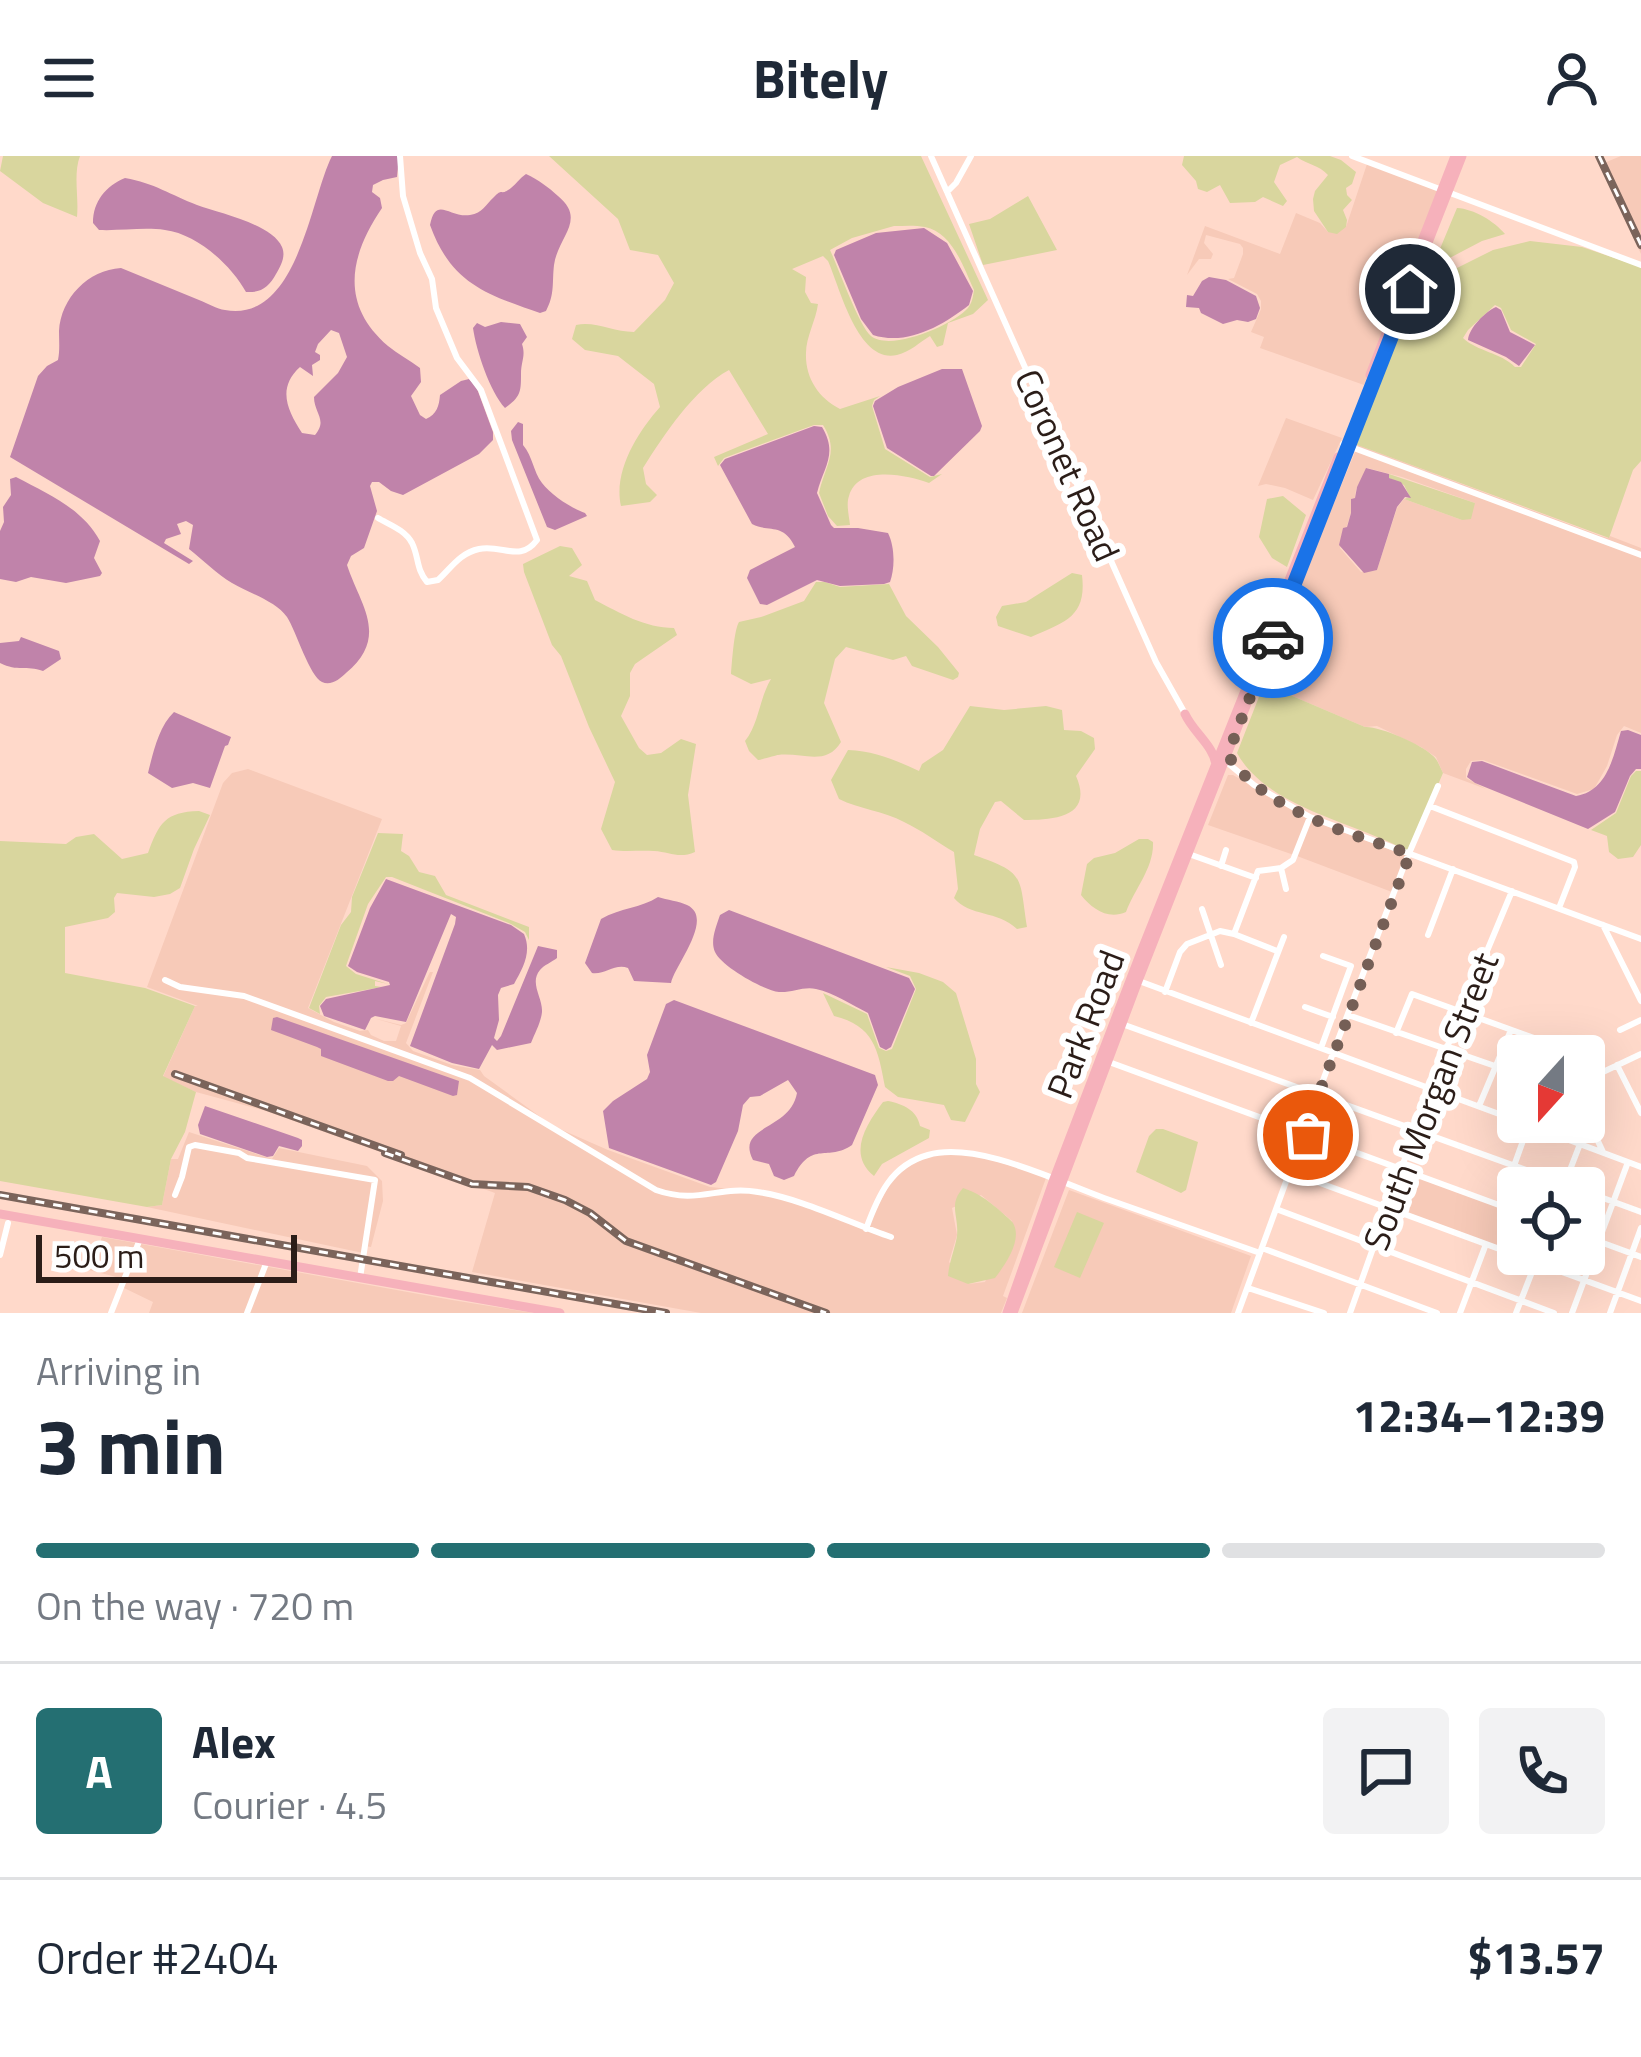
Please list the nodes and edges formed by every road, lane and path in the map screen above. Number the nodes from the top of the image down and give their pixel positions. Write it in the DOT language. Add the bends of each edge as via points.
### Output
graph roads {
  1 [pos="400,156"];
  2 [pos="932,156"];
  3 [pos="971,156"];
  4 [pos="1352,156"];
  5 [pos="1459,156"];
  6 [pos="1445,190"];
  7 [pos="947,192"];
  8 [pos="1417,263"];
  9 [pos="1641,265"];
  10 [pos="1445,287"];
  11 [pos="1346,445"];
  12 [pos="378,518"];
  13 [pos="1641,555"];
  14 [pos="1240,704"];
  15 [pos="1184,713"];
  16 [pos="1228,742"];
  17 [pos="1220,760"];
  18 [pos="1216,783"];
  19 [pos="1254,785"];
  20 [pos="1438,786"];
  21 [pos="1430,806"];
  22 [pos="1201,812"];
  23 [pos="1310,817"];
  24 [pos="1226,850"];
  25 [pos="1185,853"];
  26 [pos="1410,854"];
  27 [pos="1221,866"];
  28 [pos="1282,868"];
  29 [pos="1453,869"];
  30 [pos="1256,878"];
  31 [pos="1286,889"];
  32 [pos="1512,890"];
  33 [pos="1559,908"];
  34 [pos="1202,909"];
  35 [pos="1603,925"];
  36 [pos="1150,931"];
  37 [pos="1210,934"];
  38 [pos="1234,934"];
  39 [pos="1428,935"];
  40 [pos="1284,937"];
  41 [pos="1641,939"];
  42 [pos="1276,951"];
  43 [pos="1142,952"];
  44 [pos="1323,956"];
  45 [pos="1221,965"];
  46 [pos="1121,968"];
  47 [pos="1135,979"];
  48 [pos="165,980"];
  49 [pos="1165,992"];
  50 [pos="1641,1001"];
  51 [pos="1305,1007"];
  52 [pos="1461,1012"];
  53 [pos="1348,1015"];
  54 [pos="1333,1017"];
  55 [pos="1641,1020"];
  56 [pos="1251,1023"];
  57 [pos="1122,1024"];
  58 [pos="1511,1030"];
  59 [pos="1620,1030"];
  60 [pos="1396,1033"];
  61 [pos="1525,1035"];
  62 [pos="1321,1048"];
  63 [pos="1445,1050"];
  64 [pos="1333,1053"];
  65 [pos="1641,1054"];
  66 [pos="1104,1060"];
  67 [pos="1496,1065"];
  68 [pos="1617,1065"];
  69 [pos="1605,1071"];
  70 [pos="1430,1088"];
  71 [pos="1318,1095"];
  72 [pos="1479,1106"];
  73 [pos="1497,1112"];
  74 [pos="1641,1113"];
  75 [pos="1414,1131"];
  76 [pos="1304,1133"];
  77 [pos="1519,1143"];
  78 [pos="1599,1143"];
  79 [pos="1580,1144"];
  80 [pos="1603,1152"];
  81 [pos="1628,1162"];
  82 [pos="1513,1166"];
  83 [pos="1571,1167"];
  84 [pos="1641,1167"];
  85 [pos="1400,1169"];
  86 [pos="1290,1172"];
  87 [pos="1053,1179"];
  88 [pos="175,1195"];
  89 [pos="1605,1199"];
  90 [pos="1613,1202"];
  91 [pos="1497,1204"];
  92 [pos="1386,1208"];
  93 [pos="1276,1209"];
  94 [pos="1641,1212"];
  95 [pos="4,1219"];
  96 [pos="1605,1223"];
  97 [pos="1641,1228"];
  98 [pos="866,1229"];
  99 [pos="891,1237"];
  100 [pos="140,1239"];
  101 [pos="1486,1244"];
  102 [pos="1605,1244"];
  103 [pos="1373,1245"];
  104 [pos="1497,1247"];
  105 [pos="1261,1251"];
  106 [pos="0,1255"];
  107 [pos="1637,1256"];
  108 [pos="267,1261"];
  109 [pos="1531,1275"];
  110 [pos="1573,1275"];
  111 [pos="1585,1275"];
  112 [pos="360,1278"];
  113 [pos="1583,1280"];
  114 [pos="1472,1282"];
  115 [pos="1360,1285"];
  116 [pos="1247,1288"];
  117 [pos="1618,1293"];
  118 [pos="1521,1300"];
  119 [pos="1641,1301"];
  120 [pos="1408,1303"];
  121 [pos="1295,1309"];
  122 [pos="111,1313"];
  123 [pos="247,1313"];
  124 [pos="560,1313"];
  125 [pos="1010,1313"];
  126 [pos="1238,1313"];
  127 [pos="1324,1313"];
  128 [pos="1350,1313"];
  129 [pos="1405,1313"];
  130 [pos="1436,1313"];
  131 [pos="1460,1313"];
  132 [pos="1516,1313"];
  133 [pos="1554,1313"];
  134 [pos="1572,1313"];
  135 [pos="1610,1313"];
  1 -- 12 [label="street" via="436,308 481,390 537,540 522,552 476,550 427,582 411,541"];
  2 -- 7 [label="street, Coronet Road"];
  3 -- 7 [label="street"];
  4 -- 6 [label="street"];
  5 -- 6 [label="main road"];
  6 -- 8 [label="main road"];
  6 -- 8 [label="main road"];
  6 -- 9 [label="street"];
  7 -- 15 [label="street, Coronet Road"];
  8 -- 10 [label="street"];
  8 -- 11 [label="main road"];
  11 -- 13 [label="street"];
  11 -- 14 [label="main road"];
  11 -- 16 [label="main road"];
  14 -- 16 [label="main road"];
  14 -- 17 [label="main road"];
  15 -- 16 [label="main road" via="1211,742"];
  15 -- 17 [label="main road"];
  16 -- 17 [label="main road"];
  16 -- 19 [label="street" via="1231,761"];
  17 -- 18 [label="main road, Park Road"];
  17 -- 19 [label="street"];
  17 -- 22 [label="main road"];
  18 -- 19 [label="street" via="1230,772"];
  18 -- 22 [label="main road, Park Road"];
  19 -- 23 [label="street"];
  20 -- 21 [label="street"];
  21 -- 26 [label="street"];
  21 -- 33 [label="street" via="1574,862"];
  22 -- 25 [label="main road, Park Road"];
  23 -- 26 [label="street"];
  23 -- 28 [label="street" via="1294,860"];
  24 -- 27 [label="street"];
  25 -- 27 [label="street"];
  25 -- 36 [label="main road, Park Road"];
  25 -- 47 [label="main road, Park Road"];
  26 -- 29 [label="street"];
  26 -- 53 [label="street"];
  27 -- 30 [label="street"];
  28 -- 30 [label="street" via="1264,868"];
  28 -- 31 [label="street"];
  29 -- 32 [label="street"];
  29 -- 39 [label="street"];
  30 -- 38 [label="street"];
  32 -- 33 [label="street"];
  32 -- 52 [label="street, South Morgan Street"];
  33 -- 35 [label="street"];
  34 -- 37 [label="street"];
  35 -- 41 [label="street"];
  35 -- 50 [label="street"];
  36 -- 43 [label="main road, Park Road"];
  36 -- 47 [label="main road"];
  37 -- 38 [label="street"];
  37 -- 45 [label="street"];
  37 -- 49 [label="street" via="1180,952"];
  38 -- 42 [label="street"];
  40 -- 42 [label="street"];
  42 -- 56 [label="street"];
  43 -- 46 [label="main road"];
  43 -- 47 [label="main road, Park Road"];
  44 -- 54 [label="street" via="1351,966"];
  47 -- 49 [label="street"];
  47 -- 57 [label="main road, Park Road"];
  47 -- 66 [label="main road, Park Road"];
  48 -- 98 [label="street" via="238,994 470,1078 656,1190 692,1197 752,1190"];
  49 -- 56 [label="street"];
  51 -- 54 [label="street"];
  52 -- 58 [label="street"];
  52 -- 60 [label="street" via="1412,994"];
  52 -- 63 [label="street, South Morgan Street"];
  53 -- 60 [label="street"];
  53 -- 64 [label="street"];
  54 -- 62 [label="street"];
  55 -- 59 [label="street"];
  56 -- 62 [label="street"];
  57 -- 66 [label="main road, Park Road"];
  57 -- 71 [label="street"];
  58 -- 61 [label="street"];
  58 -- 67 [label="street"];
  60 -- 63 [label="street"];
  62 -- 64 [label="street"];
  63 -- 67 [label="street"];
  63 -- 70 [label="street, South Morgan Street"];
  64 -- 70 [label="street"];
  64 -- 71 [label="street"];
  65 -- 68 [label="street"];
  66 -- 76 [label="street"];
  66 -- 87 [label="main road, Park Road"];
  66 -- 87 [label="main road, Park Road"];
  67 -- 72 [label="street"];
  68 -- 69 [label="street"];
  68 -- 74 [label="street"];
  70 -- 72 [label="street"];
  70 -- 75 [label="street, South Morgan Street"];
  71 -- 75 [label="street"];
  71 -- 76 [label="street"];
  72 -- 73 [label="street"];
  75 -- 82 [label="street"];
  75 -- 85 [label="street, South Morgan Street"];
  76 -- 85 [label="street"];
  76 -- 86 [label="street"];
  77 -- 82 [label="street"];
  78 -- 80 [label="street"];
  79 -- 80 [label="street"];
  79 -- 83 [label="street"];
  80 -- 81 [label="street"];
  81 -- 84 [label="street"];
  81 -- 90 [label="street"];
  85 -- 91 [label="street"];
  85 -- 92 [label="street, South Morgan Street"];
  86 -- 92 [label="street"];
  86 -- 93 [label="street"];
  87 -- 98 [label="street" via="985,1157 930,1154 894,1174"];
  87 -- 105 [label="street"];
  87 -- 125 [label="main road, Park Road"];
  87 -- 125 [label="main road, Park Road" via="1042,1234"];
  88 -- 112 [label="street" via="195,1145 375,1180"];
  89 -- 90 [label="street"];
  90 -- 94 [label="street"];
  90 -- 96 [label="street"];
  92 -- 101 [label="street"];
  92 -- 103 [label="street, South Morgan Street"];
  93 -- 103 [label="street"];
  93 -- 105 [label="street"];
  95 -- 100 [label="main road"];
  95 -- 106 [label="street"];
  97 -- 107 [label="street"];
  98 -- 99 [label="street"];
  100 -- 108 [label="main road"];
  100 -- 122 [label="street"];
  101 -- 104 [label="street"];
  101 -- 114 [label="street"];
  102 -- 107 [label="street"];
  103 -- 114 [label="street"];
  103 -- 115 [label="street, South Morgan Street"];
  105 -- 115 [label="street"];
  105 -- 116 [label="street"];
  107 -- 117 [label="street"];
  108 -- 112 [label="main road"];
  108 -- 123 [label="street"];
  109 -- 118 [label="street"];
  110 -- 113 [label="street"];
  111 -- 113 [label="street"];
  112 -- 124 [label="main road"];
  113 -- 117 [label="street"];
  113 -- 134 [label="street"];
  114 -- 118 [label="street"];
  114 -- 131 [label="street"];
  115 -- 120 [label="street"];
  115 -- 128 [label="street, South Morgan Street"];
  116 -- 121 [label="street"];
  116 -- 126 [label="street"];
  117 -- 119 [label="street"];
  117 -- 135 [label="street"];
  118 -- 132 [label="street"];
  118 -- 133 [label="street"];
  120 -- 129 [label="street"];
  120 -- 130 [label="street"];
  121 -- 127 [label="street"];
}
